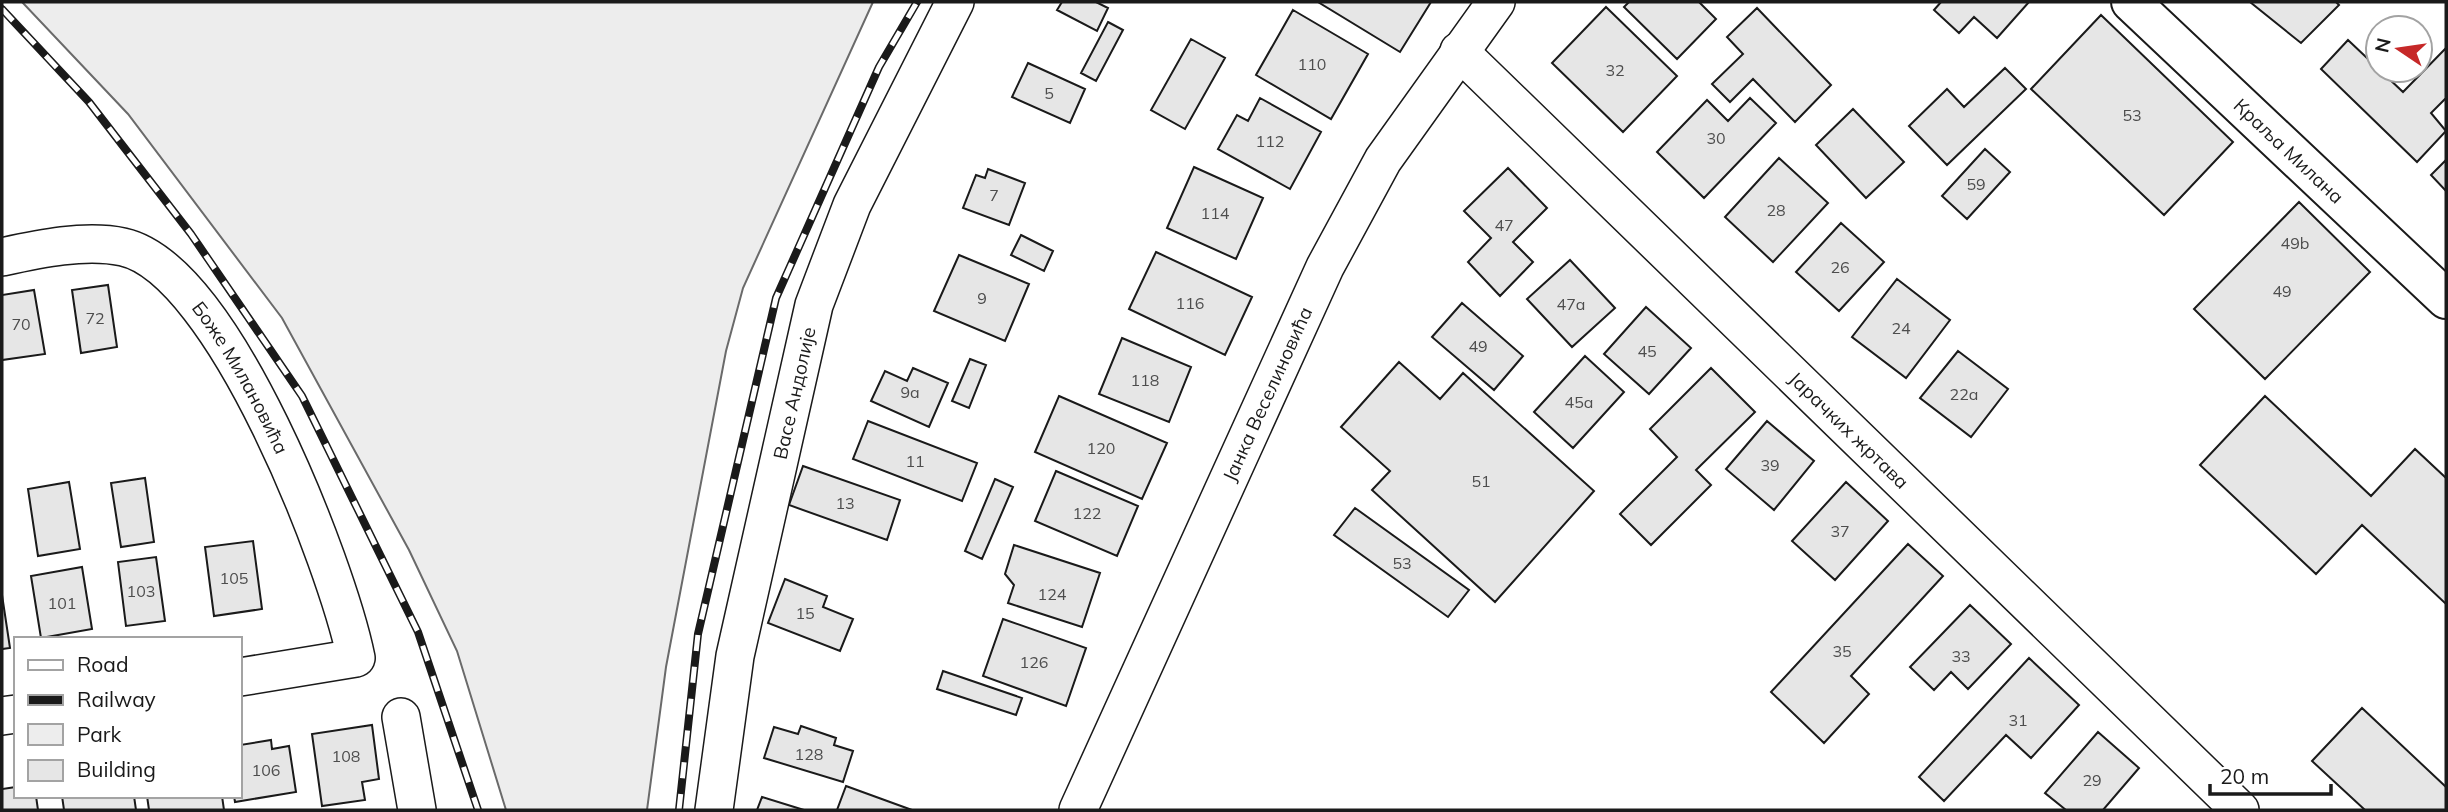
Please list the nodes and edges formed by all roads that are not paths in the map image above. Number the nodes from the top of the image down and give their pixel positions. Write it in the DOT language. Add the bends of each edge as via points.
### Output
graph roads {
  1 [pos="955,2"];
  2 [pos="1496,2"];
  3 [pos="2138,4"];
  4 [pos="1460,51"];
  5 [pos="2,257"];
  6 [pos="2446,299"];
  7 [pos="242,677"];
  8 [pos="401,717"];
  9 [pos="417,810"];
  10 [pos="714,810"];
  11 [pos="1078,810"];
  12 [pos="2240,810"];
  1 -- 10 [label="street, Васе Андолије" via="852,205 814,305 734,656"];
  2 -- 4 [label="street, Јанка Веселиновића"];
  3 -- 6 [label="main road, Краља Милана"];
  4 -- 11 [label="street, Јанка Веселиновића" via="1382,160 1325,267"];
  4 -- 12 [label="street, Јарачких жртава"];
  5 -- 7 [label="street, Боже Милановића" via="92,245 124,247 168,272 248,379 270,419 347,614 356,658"];
  8 -- 9 [label="street"];
}
